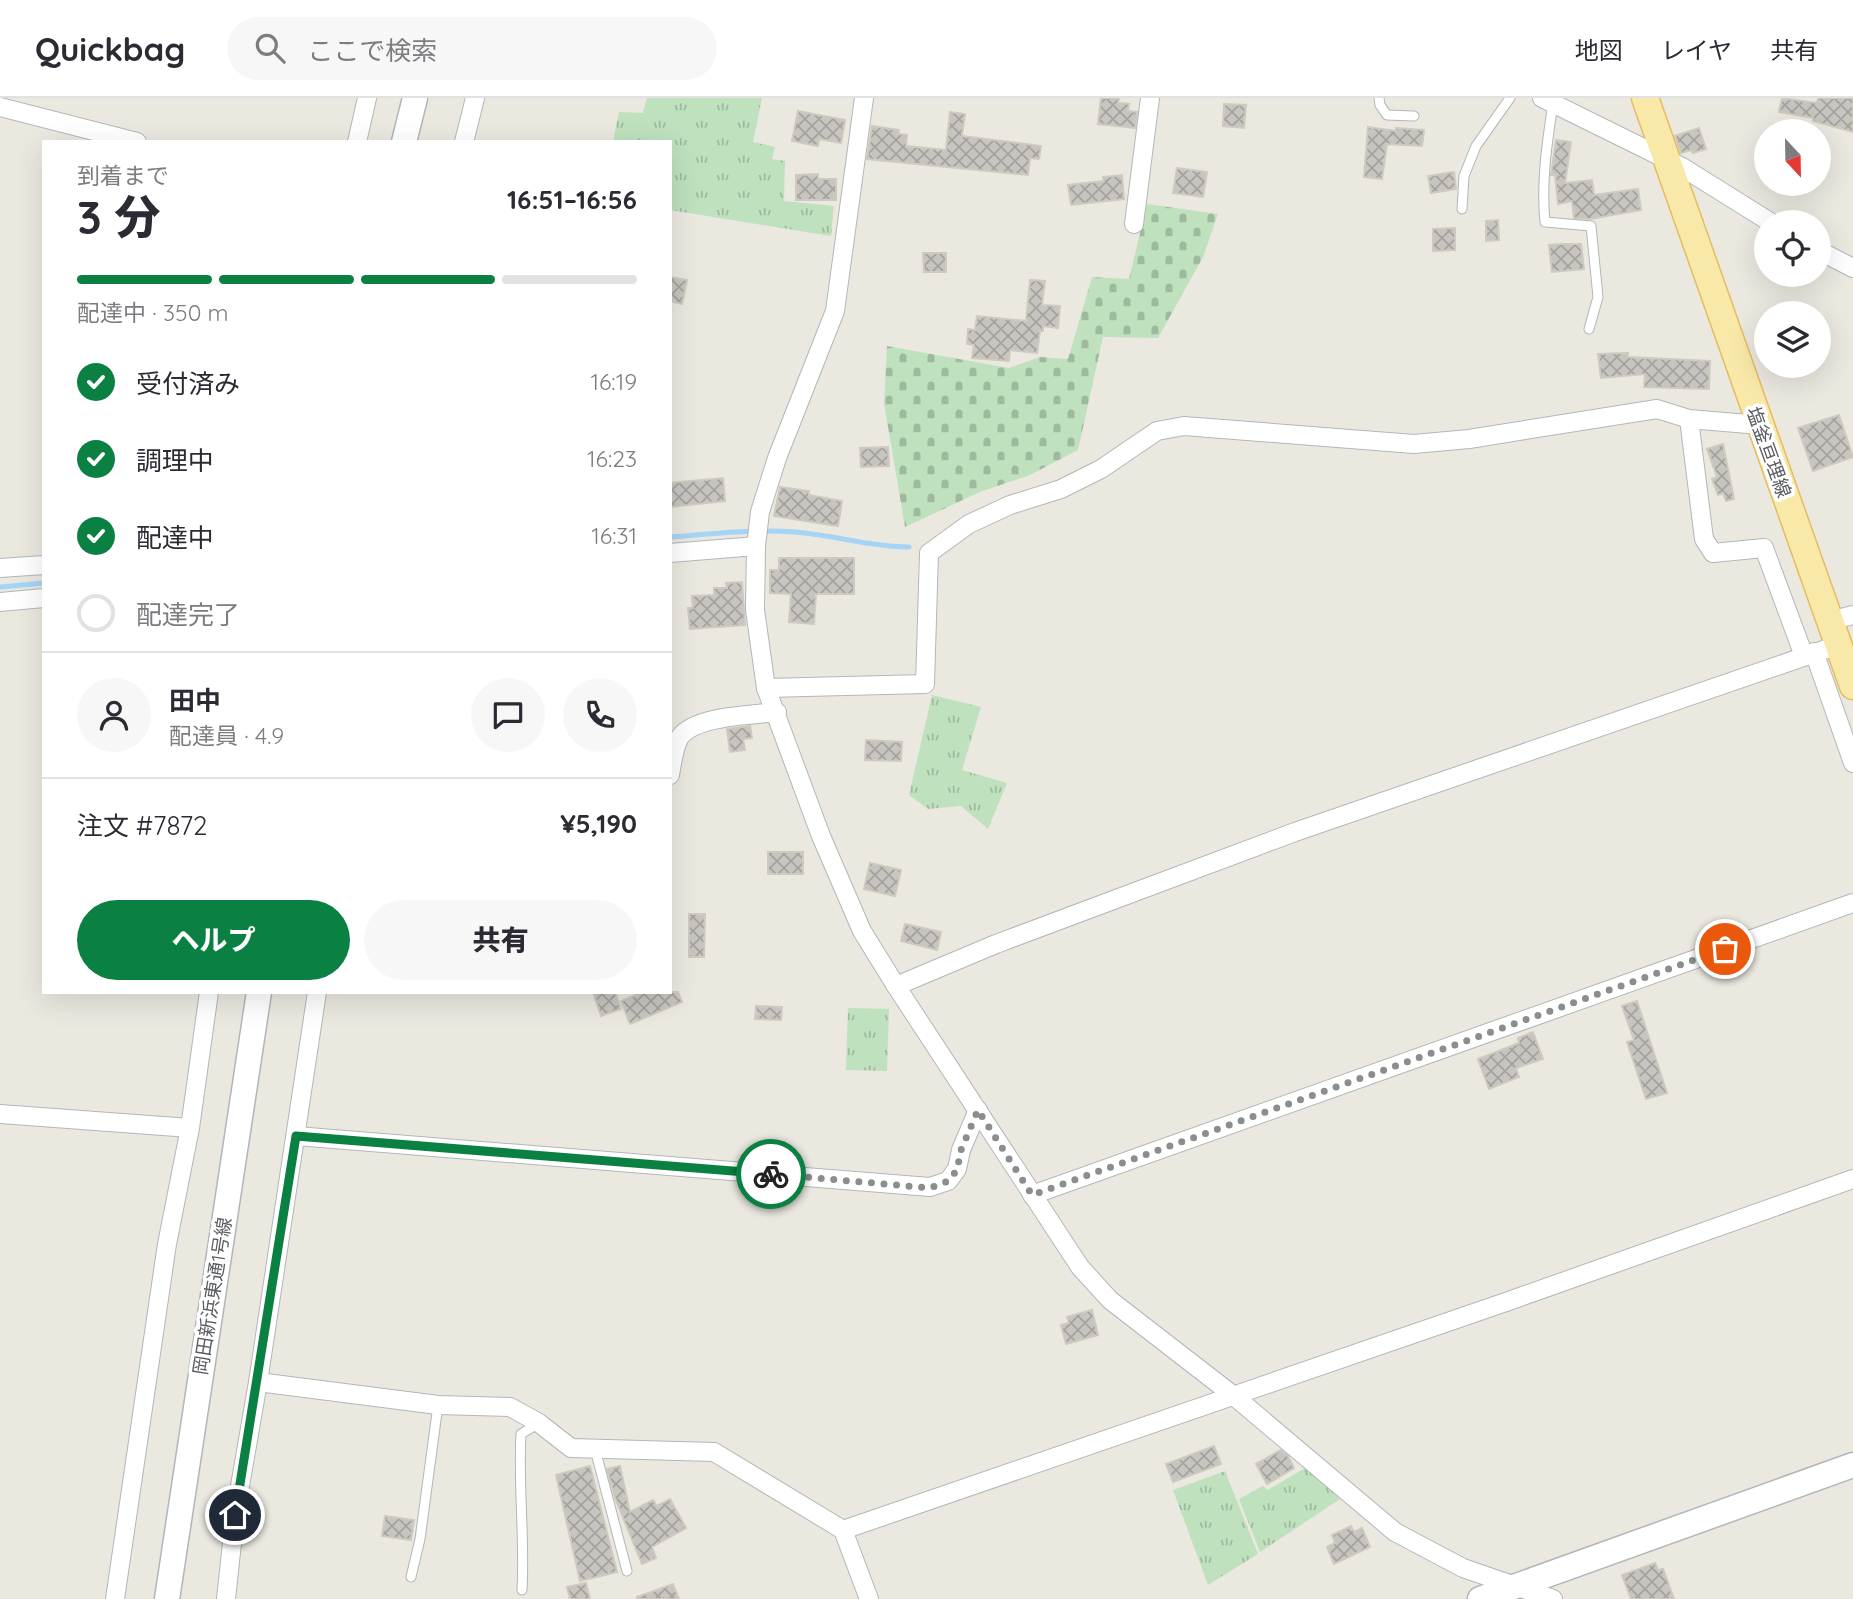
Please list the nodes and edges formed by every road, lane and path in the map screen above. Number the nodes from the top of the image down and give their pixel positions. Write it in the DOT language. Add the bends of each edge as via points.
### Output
graph roads {
  1 [pos="367,98"];
  2 [pos="415,98"];
  3 [pos="475,98"];
  4 [pos="864,98"];
  5 [pos="1150,98"];
  6 [pos="1380,98"];
  7 [pos="1510,98"];
  8 [pos="1645,98"];
  9 [pos="1548,101"];
  10 [pos="0,107"];
  11 [pos="1414,117"];
  12 [pos="129,140"];
  13 [pos="357,140"];
  14 [pos="404,140"];
  15 [pos="464,140"];
  16 [pos="1666,159"];
  17 [pos="1462,209"];
  18 [pos="1754,212"];
  19 [pos="1134,223"];
  20 [pos="1831,257"];
  21 [pos="1853,268"];
  22 [pos="1589,329"];
  23 [pos="1689,419"];
  24 [pos="1760,425"];
  25 [pos="756,543"];
  26 [pos="672,553"];
  27 [pos="42,565"];
  28 [pos="0,568"];
  29 [pos="42,598"];
  30 [pos="0,602"];
  31 [pos="1828,638"];
  32 [pos="1853,686"];
  33 [pos="766,688"];
  34 [pos="776,712"];
  35 [pos="1853,763"];
  36 [pos="672,767"];
  37 [pos="1853,903"];
  38 [pos="896,986"];
  39 [pos="209,994"];
  40 [pos="259,994"];
  41 [pos="317,994"];
  42 [pos="978,1110"];
  43 [pos="0,1114"];
  44 [pos="190,1128"];
  45 [pos="296,1136"];
  46 [pos="1853,1179"];
  47 [pos="1032,1195"];
  48 [pos="258,1382"];
  49 [pos="1234,1396"];
  50 [pos="438,1405"];
  51 [pos="539,1423"];
  52 [pos="595,1449"];
  53 [pos="1853,1465"];
  54 [pos="843,1530"];
  55 [pos="627,1571"];
  56 [pos="411,1577"];
  57 [pos="1518,1585"];
  58 [pos="522,1590"];
  59 [pos="115,1599"];
  60 [pos="167,1599"];
  61 [pos="226,1599"];
  62 [pos="869,1599"];
  63 [pos="1480,1599"];
  64 [pos="1553,1599"];
  1 -- 13 [label="street"];
  2 -- 14 [label="street"];
  3 -- 15 [label="street"];
  4 -- 25 [label="street" via="835,311 777,457"];
  5 -- 19 [label="street"];
  6 -- 11 [label="lane" via="1387,115"];
  7 -- 17 [label="lane" via="1476,146 1464,176"];
  8 -- 16 [label="main road, 塩釜亘理線"];
  9 -- 16 [label="street"];
  9 -- 22 [label="lane" via="1542,199 1545,222 1591,226 1598,297"];
  10 -- 12 [label="street"];
  16 -- 18 [label="street"];
  16 -- 24 [label="main road, 塩釜亘理線"];
  20 -- 21 [label="street"];
  23 -- 24 [label="street"];
  23 -- 31 [label="street" via="1704,539 1713,553 1764,548 1774,569"];
  23 -- 33 [label="street" via="1657,409 1469,439 1414,443 1184,426 1157,430 1101,469 969,524 929,553 925,684"];
  24 -- 31 [label="main road, 塩釜亘理線"];
  25 -- 26 [label="street"];
  25 -- 33 [label="street" via="755,610"];
  27 -- 28 [label="street"];
  29 -- 30 [label="street"];
  31 -- 32 [label="main road, 塩釜亘理線"];
  31 -- 35 [label="street"];
  31 -- 38 [label="street" via="1294,832"];
  33 -- 34 [label="street"];
  34 -- 36 [label="street" via="691,727 679,738"];
  34 -- 38 [label="street" via="862,931"];
  37 -- 47 [label="street"];
  38 -- 42 [label="street"];
  39 -- 44 [label="street"];
  40 -- 60 [label="street, 岡田新浜東通1号線"];
  41 -- 45 [label="street"];
  42 -- 45 [label="street" via="957,1170 948,1181 930,1188"];
  42 -- 47 [label="street"];
  43 -- 44 [label="street"];
  44 -- 59 [label="street" via="167,1244"];
  45 -- 48 [label="street"];
  46 -- 49 [label="street"];
  47 -- 49 [label="street" via="1080,1268 1110,1300"];
  48 -- 50 [label="street"];
  48 -- 61 [label="street"];
  49 -- 54 [label="street"];
  49 -- 57 [label="street" via="1395,1532 1463,1568"];
  50 -- 51 [label="street" via="510,1407"];
  50 -- 56 [label="lane"];
  51 -- 52 [label="street" via="571,1448"];
  51 -- 58 [label="lane" via="522,1434"];
  52 -- 54 [label="street" via="714,1452"];
  52 -- 55 [label="lane"];
  53 -- 57 [label="street"];
  54 -- 62 [label="street"];
  57 -- 63 [label="street"];
  57 -- 64 [label="street"];
}
